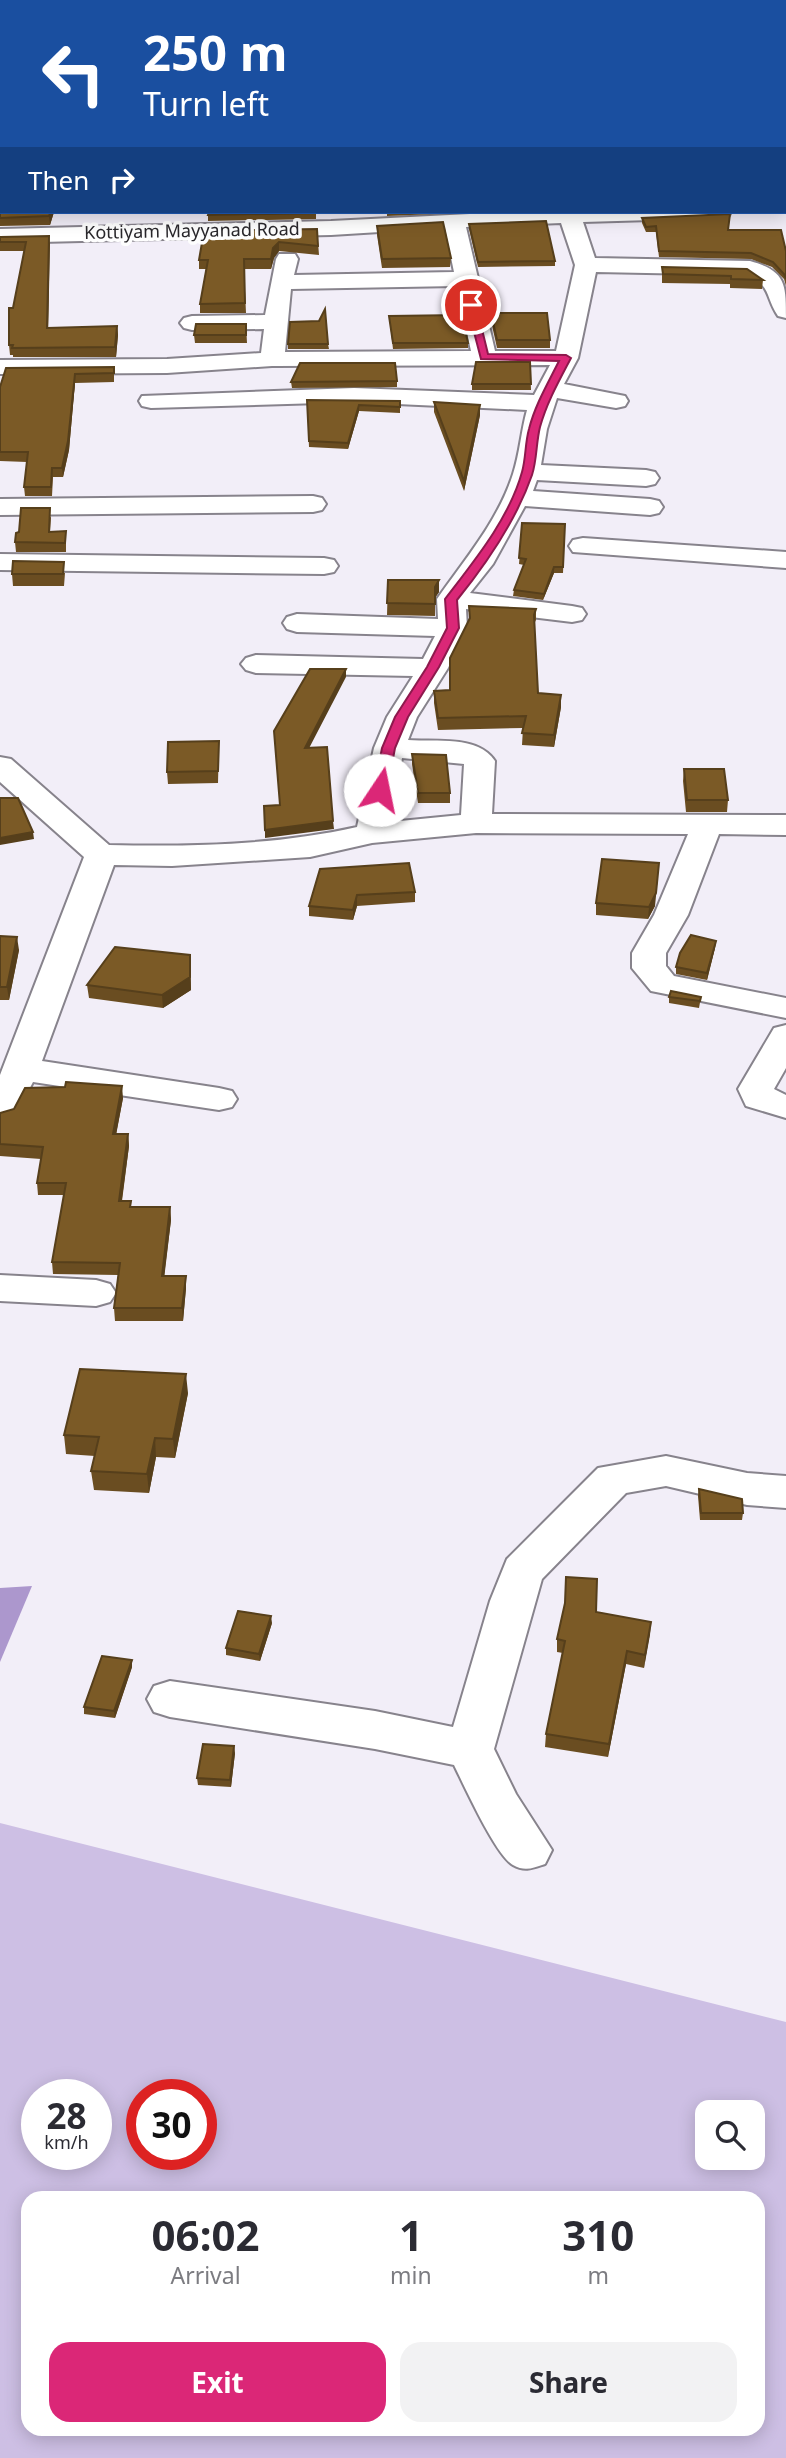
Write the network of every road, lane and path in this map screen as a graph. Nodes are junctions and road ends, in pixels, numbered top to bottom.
1 (609, 214) edge
2 (483, 216) edge
3 (570, 216) junction
4 (330, 220) edge
5 (454, 222) junction
6 (292, 229) junction
7 (0, 236) edge
8 (586, 265) junction
9 (465, 279) junction
10 (282, 282) junction
11 (786, 311) edge
12 (278, 321) junction
13 (192, 323) dead end
14 (484, 357) junction
15 (566, 358) junction
16 (272, 359) junction
17 (0, 367) edge
18 (547, 396) junction
19 (151, 401) dead end
20 (616, 401) dead end
21 (627, 453) dead end
22 (530, 461) junction
23 (646, 478) dead end
24 (517, 498) junction
25 (313, 504) dead end
26 (0, 507) edge
27 (650, 507) dead end
28 (583, 546) dead end
29 (786, 560) edge
30 (0, 562) edge
31 (324, 566) dead end
32 (451, 599) junction
33 (572, 614) dead end
34 (297, 622) dead end
35 (453, 628) junction
36 (256, 664) dead end
37 (433, 667) junction
38 (388, 748) junction
39 (7, 781) edge
40 (476, 823) junction
41 (708, 823) junction
42 (786, 825) edge
43 (372, 833) junction
44 (101, 855) junction
45 (786, 1008) edge
46 (786, 1036) edge
47 (17, 1053) edge
48 (219, 1099) dead end
49 (786, 1107) edge
50 (0, 1112) edge
51 (0, 1288) edge
52 (96, 1293) dead end
53 (786, 1492) edge
54 (170, 1699) dead end
55 (470, 1749) junction
56 (528, 1850) dead end

1 - 3 street, Kottiyam Mayyanad Road
2 - 3 street, Kottiyam Mayyanad Road
2 - 5 street, Kottiyam Mayyanad Road
3 - 8 street
4 - 5 street, Kottiyam Mayyanad Road
4 - 6 street, Kottiyam Mayyanad Road
5 - 9 street
6 - 7 street, Kottiyam Mayyanad Road
6 - 10 street
8 - 11 street
8 - 15 street
9 - 10 street
9 - 14 street
10 - 12 street
12 - 13 street
12 - 16 street
14 - 15 street
14 - 16 street
15 - 18 street
16 - 17 street
18 - 19 street
18 - 20 street
18 - 22 street
21 - 22 street
22 - 23 street
22 - 24 street
24 - 27 street
24 - 32 street
25 - 26 street
28 - 29 street
30 - 31 street
32 - 33 street
32 - 35 street
34 - 35 street
35 - 37 street
36 - 37 street
37 - 38 street
38 - 40 street
38 - 43 street
39 - 44 street
40 - 41 street
40 - 43 street
41 - 42 street
41 - 45 street
43 - 44 street
44 - 47 street
46 - 49 street
47 - 48 street
47 - 50 street
51 - 52 street
53 - 55 street
54 - 55 street
55 - 56 street

